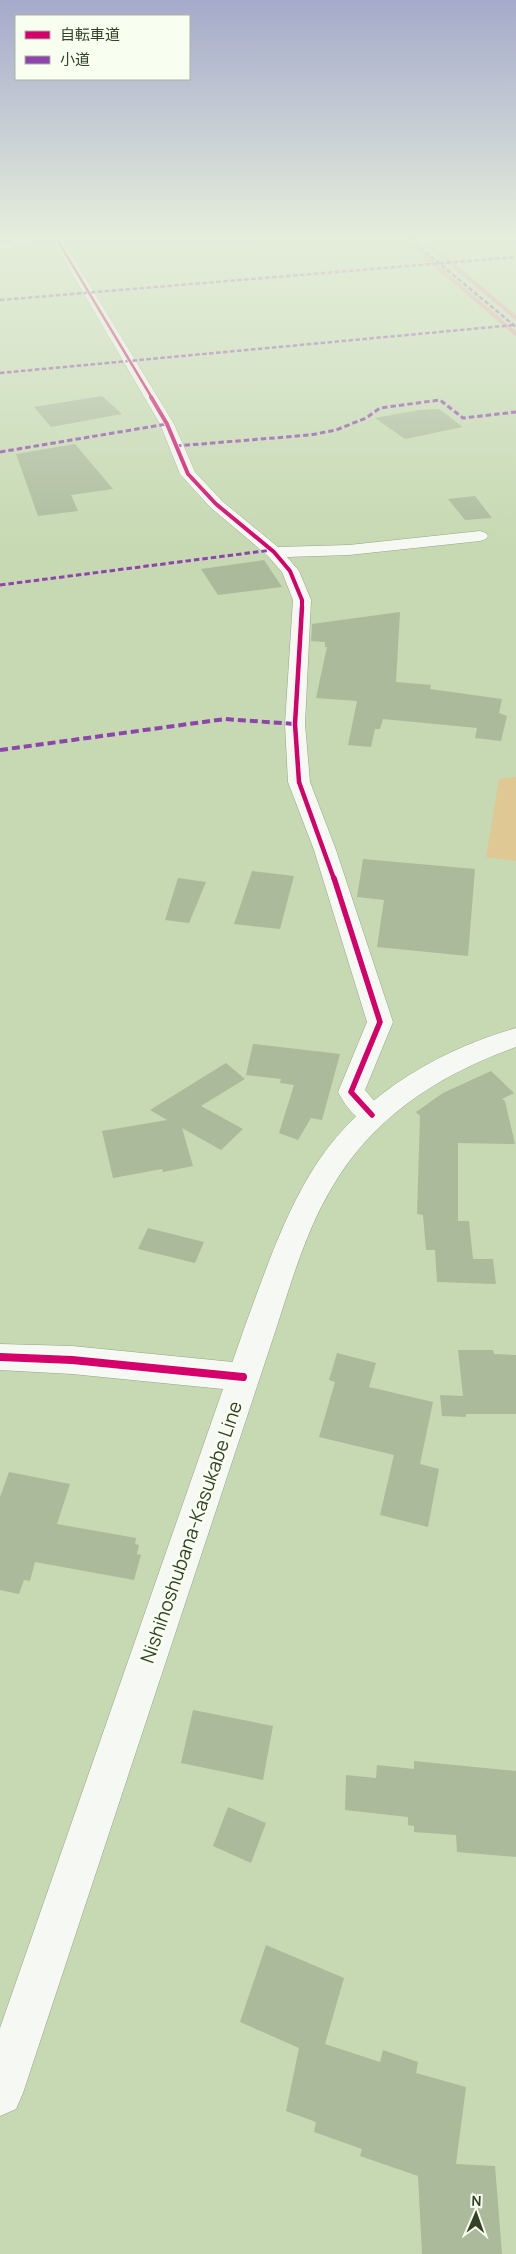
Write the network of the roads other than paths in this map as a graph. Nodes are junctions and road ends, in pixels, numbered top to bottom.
1 (119, 339) edge
2 (480, 536) dead end
3 (274, 552) junction
4 (516, 1037) edge
5 (372, 1115) junction
6 (0, 1357) edge
7 (244, 1377) junction
8 (0, 2093) edge

1 - 3 street
2 - 3 street
3 - 5 street
4 - 5 street, Nishihoshubana-Kasukabe Line
5 - 7 street, Nishihoshubana-Kasukabe Line
6 - 7 street
7 - 8 street, Nishihoshubana-Kasukabe Line

